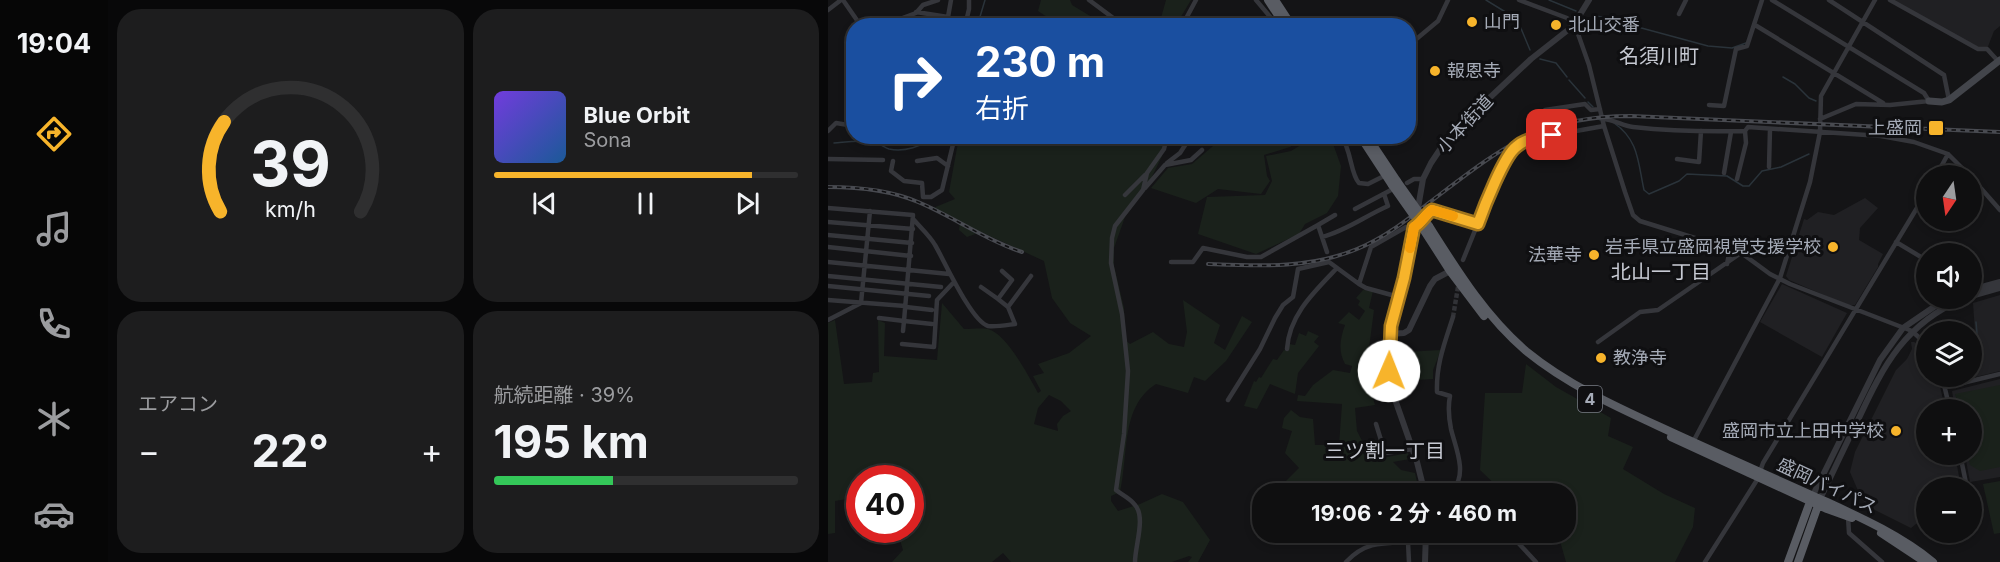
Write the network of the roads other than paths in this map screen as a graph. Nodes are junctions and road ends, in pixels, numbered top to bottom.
1 (842, 0) edge
2 (938, 0) edge
3 (951, 0) edge
4 (969, 0) edge
5 (1089, 0) edge
6 (1196, 0) edge
7 (1256, 0) edge
8 (1268, 0) edge
9 (1275, 0) edge
10 (1448, 0) edge
11 (1519, 0) edge
12 (1589, 0) edge
13 (1686, 0) edge
14 (1762, 0) edge
15 (1772, 0) edge
16 (1829, 0) edge
17 (1875, 0) edge
18 (1890, 0) edge
19 (828, 10) edge
20 (1270, 10) junction
21 (916, 12) junction
22 (1679, 14) dead end
23 (855, 18) edge
24 (905, 18) edge
25 (967, 18) edge
26 (1113, 18) edge
27 (1186, 18) edge
28 (1272, 18) edge
29 (1278, 18) edge
30 (1287, 18) edge
31 (1863, 21) junction
32 (1755, 25) junction
33 (1573, 26) junction
34 (1416, 39) edge
35 (1849, 47) junction
36 (1999, 60) edge
37 (1834, 73) junction
38 (1929, 100) junction
39 (1949, 100) junction
40 (1885, 104) junction
41 (1709, 105) dead end
42 (1600, 109) junction
43 (1545, 110) dead end
44 (1602, 119) junction
45 (1820, 119) junction
46 (846, 125) edge
47 (1604, 126) junction
48 (1770, 129) junction
49 (828, 130) edge
50 (1701, 131) junction
51 (1745, 131) junction
52 (1731, 132) junction
53 (1820, 132) junction
54 (953, 144) edge
55 (1165, 144) edge
56 (1186, 144) edge
57 (1345, 144) edge
58 (1365, 144) edge
59 (1371, 144) edge
60 (1202, 150) dead end
61 (1948, 154) junction
62 (828, 159) edge
63 (1677, 159) dead end
64 (883, 160) dead end
65 (893, 161) dead end
66 (916, 161) dead end
67 (1166, 164) junction
68 (1942, 165) edge
69 (1959, 165) edge
70 (948, 166) junction
71 (1769, 167) dead end
72 (1147, 172) junction
73 (1724, 173) dead end
74 (1386, 175) junction
75 (1737, 178) dead end
76 (1423, 179) junction
77 (1407, 183) dead end
78 (1394, 185) junction
79 (1143, 190) junction
80 (1982, 190) edge
81 (1384, 194) junction
82 (1125, 195) dead end
83 (828, 208) edge
84 (1355, 209) dead end
85 (1916, 209) edge
86 (2000, 210) edge
87 (870, 211) junction
88 (1335, 215) dead end
89 (914, 220) junction
90 (828, 222) edge
91 (1478, 224) junction
92 (869, 225) junction
93 (1318, 225) junction
94 (1414, 227) junction
95 (913, 229) junction
96 (828, 235) edge
97 (1322, 237) junction
98 (867, 238) junction
99 (1896, 242) junction
100 (912, 243) junction
101 (828, 247) edge
102 (1730, 249) junction
103 (866, 251) junction
104 (1327, 252) dead end
105 (1742, 253) junction
106 (1916, 254) edge
107 (910, 256) junction
108 (1463, 260) dead end
109 (828, 262) edge
110 (1171, 262) dead end
111 (1726, 264) junction
112 (865, 265) junction
113 (1337, 268) junction
114 (909, 269) junction
115 (1453, 269) junction
116 (1002, 271) dead end
117 (949, 274) junction
118 (828, 276) edge
119 (1031, 276) dead end
120 (1780, 278) junction
121 (864, 279) junction
122 (954, 282) junction
123 (2000, 282) edge
124 (908, 283) junction
125 (1359, 284) junction
126 (828, 286) edge
127 (941, 287) dead end
128 (1982, 287) edge
129 (981, 288) dead end
130 (2000, 288) edge
131 (862, 289) junction
132 (907, 293) junction
133 (1982, 293) edge
134 (929, 296) dead end
135 (1399, 297) junction
136 (998, 299) junction
137 (828, 300) edge
138 (861, 303) junction
139 (906, 307) junction
140 (1008, 307) junction
141 (1935, 309) edge
142 (1939, 309) edge
143 (932, 310) dead end
144 (1855, 310) junction
145 (1454, 317) tunnel mouth
146 (879, 318) dead end
147 (828, 320) edge
148 (904, 321) junction
149 (932, 324) dead end
150 (1903, 328) junction
151 (903, 330) dead end
152 (1912, 331) junction
153 (1390, 334) junction
154 (1916, 335) edge
155 (1598, 342) dead end
156 (902, 343) dead end
157 (1287, 350) dead end
158 (2000, 374) edge
159 (1982, 378) edge
160 (1946, 387) edge
161 (1948, 399) edge
162 (1228, 400) dead end
163 (1376, 424) dead end
164 (1693, 442) junction
165 (1413, 449) junction
166 (1759, 474) junction
167 (1422, 483) edge
168 (1458, 483) edge
169 (1815, 500) junction
170 (1848, 517) junction
171 (1396, 543) edge
172 (1408, 543) edge
173 (1426, 543) edge
174 (1518, 543) edge
175 (1135, 562) edge
176 (1346, 562) edge
177 (1409, 562) edge
178 (1425, 562) edge
179 (1536, 562) edge
180 (1705, 562) edge
181 (1788, 562) edge
182 (1798, 562) edge
183 (1882, 562) edge
184 (1925, 562) edge
185 (1934, 562) edge

1 - 19 street
1 - 23 street
2 - 21 street
3 - 21 street
4 - 25 street
5 - 26 street
6 - 27 street
7 - 20 street
8 - 20 highway
9 - 30 highway
10 - 34 street
11 - 33 street
12 - 33 street, 小本街道
13 - 22 street
14 - 32 street
15 - 35 street
16 - 31 street
17 - 31 street
18 - 36 street
20 - 28 street
20 - 29 highway
21 - 24 street
31 - 35 street
31 - 39 street
32 - 37 street
32 - 41 street
33 - 42 street
33 - 76 street, 小本街道
35 - 37 street
35 - 38 street
36 - 39 main road
37 - 40 street
37 - 45 street
38 - 39 main road
38 - 40 street
40 - 45 street
42 - 43 street
42 - 44 street
44 - 47 street
44 - 50 street
45 - 53 street
46 - 49 street
47 - 91 street
47 - 102 street
48 - 51 street
48 - 53 street
48 - 71 street
50 - 52 street
50 - 63 street
51 - 52 street
51 - 75 street
52 - 73 street
53 - 61 street
53 - 120 street
54 - 70 street
55 - 72 street
56 - 67 street
57 - 74 street
58 - 74 highway, 盛岡バイパス / 4
59 - 78 highway, 盛岡バイパス / 4
60 - 67 street
61 - 68 street
61 - 69 street
62 - 64 street
65 - 70 street
66 - 70 street
67 - 79 street
72 - 79 street
72 - 82 street
74 - 78 highway, 盛岡バイパス / 4
76 - 77 street
76 - 94 street, 小本街道
78 - 81 street
78 - 115 highway, 盛岡バイパス / 4, bridge
79 - 175 street
80 - 86 street
81 - 84 street
81 - 97 street
83 - 87 street
85 - 99 street
87 - 89 street
87 - 92 street
88 - 93 street
89 - 95 street
89 - 117 street
90 - 92 street
91 - 94 street
91 - 108 street
92 - 95 street
92 - 98 street
93 - 97 street
93 - 110 street
94 - 125 street
94 - 135 street, 小本街道
95 - 100 street
96 - 98 street
97 - 104 street
98 - 100 street
98 - 103 street
99 - 106 street
99 - 144 street
100 - 107 street
101 - 103 street
102 - 105 street
102 - 111 street
103 - 107 street
103 - 112 street
105 - 111 street
105 - 120 street
107 - 114 street
109 - 112 street
111 - 155 street
112 - 114 street
112 - 121 street
113 - 125 street
113 - 157 street
113 - 162 street
114 - 117 street
114 - 124 street
115 - 153 street
115 - 164 highway, 盛岡バイパス / 4
115 - 166 highway, 盛岡バイパス / 4
116 - 136 street
117 - 122 street
118 - 121 street
119 - 140 street
120 - 144 street
120 - 164 street
121 - 124 street
121 - 131 street
122 - 140 street
122 - 156 street
123 - 128 street
124 - 127 street
124 - 132 street
125 - 135 street
126 - 131 street
129 - 136 street
130 - 133 street
131 - 132 street
131 - 138 street
132 - 134 street
132 - 139 street
135 - 153 street, 小本街道
136 - 140 street
137 - 138 street
138 - 139 street
138 - 147 street
139 - 143 street
139 - 148 street
141 - 150 street
142 - 152 street
144 - 150 street
144 - 166 street
145 - 168 street
146 - 148 street
148 - 149 street
148 - 151 street
150 - 152 street
150 - 169 street
152 - 154 street
152 - 169 street
153 - 165 street, 小本街道
158 - 159 street
160 - 161 street
163 - 165 street
164 - 166 highway, 盛岡バイパス / 4
165 - 167 street, 小本街道
166 - 169 highway, 盛岡バイパス / 4
166 - 180 street
169 - 170 highway, 盛岡バイパス / 4
169 - 181 highway
169 - 182 highway
169 - 185 highway, 盛岡バイパス / 4
170 - 183 street
170 - 184 highway, 盛岡バイパス / 4
171 - 176 street
172 - 177 street
173 - 178 street
174 - 179 street

